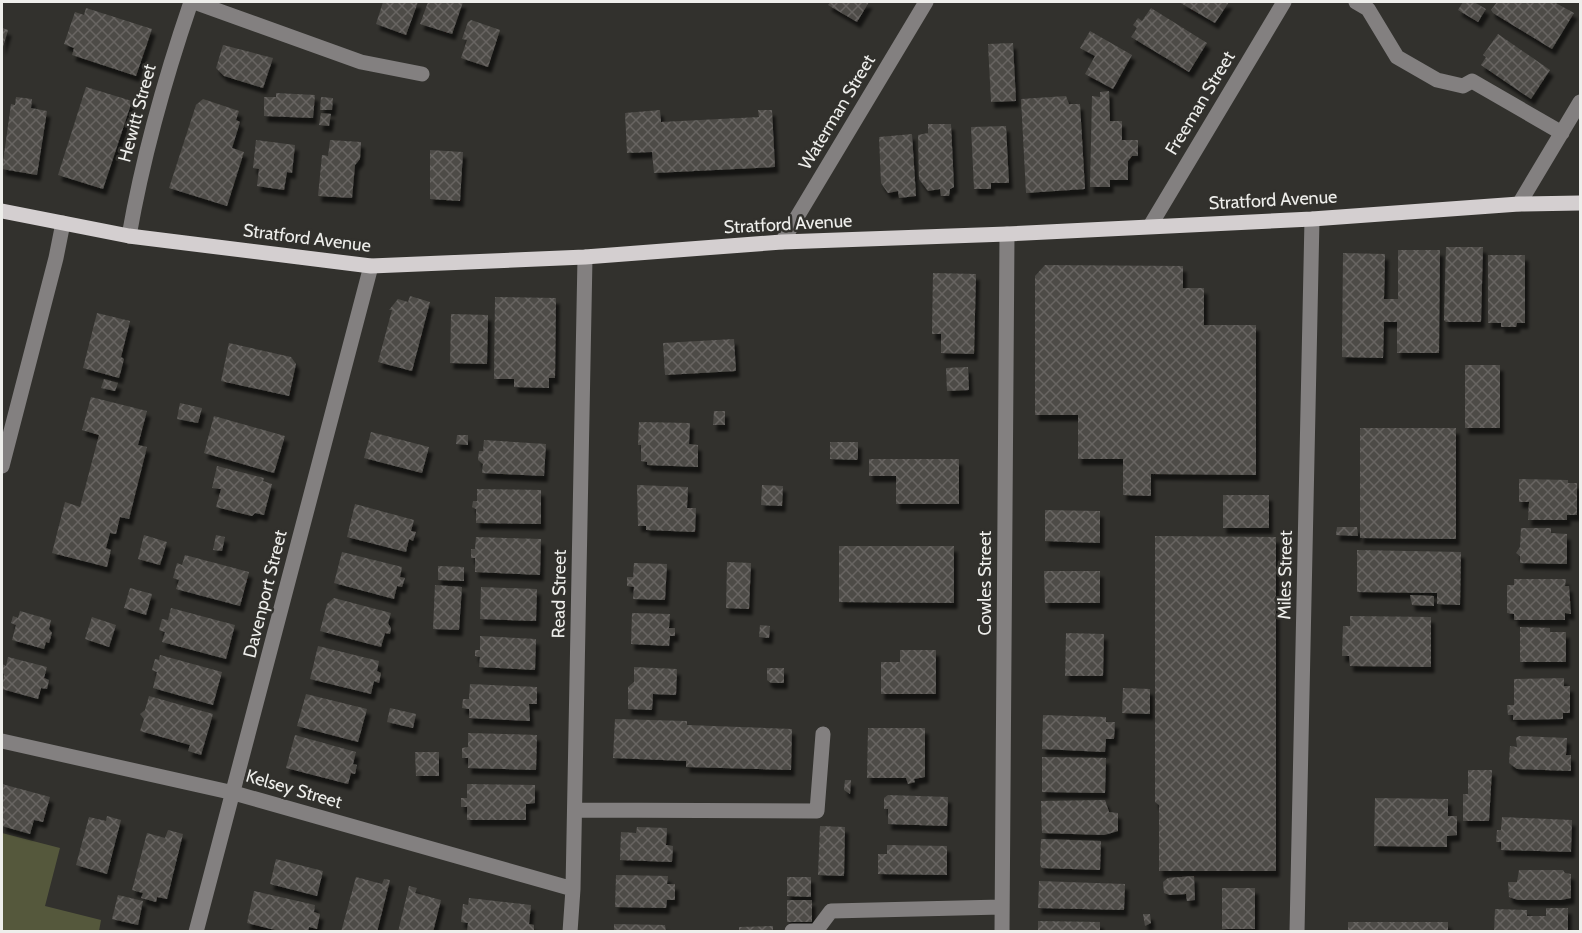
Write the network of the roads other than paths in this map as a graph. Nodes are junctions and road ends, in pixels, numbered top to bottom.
1 (193, 2) edge
2 (926, 2) edge
3 (1284, 2) edge
4 (1356, 2) edge
5 (422, 74) dead end
6 (1581, 102) edge
7 (1562, 133) junction
8 (1581, 203) edge
9 (1519, 204) junction
10 (2, 211) edge
11 (1312, 219) junction
12 (63, 223) junction
13 (1150, 226) junction
14 (1007, 234) junction
15 (129, 236) junction
16 (782, 242) junction
17 (585, 257) junction
18 (371, 267) junction
19 (2, 466) edge
20 (823, 734) dead end
21 (2, 741) edge
22 (234, 793) junction
23 (574, 810) junction
24 (573, 889) junction
25 (1002, 907) junction
26 (792, 931) edge
27 (196, 932) edge
28 (570, 932) edge
29 (1002, 932) edge
30 (1297, 932) edge

1 - 5 street
1 - 15 street, Hewitt Street
2 - 16 street, Waterman Street
3 - 13 street, Freeman Street
4 - 7 street
6 - 7 street
7 - 9 street
8 - 9 main road, Stratford Avenue
9 - 11 main road, Stratford Avenue
10 - 12 main road, Stratford Avenue
11 - 13 main road, Stratford Avenue
11 - 30 street, Miles Street
12 - 15 main road, Stratford Avenue
12 - 19 street
13 - 14 main road, Stratford Avenue
14 - 16 main road, Stratford Avenue
14 - 25 street, Cowles Street
15 - 18 main road, Stratford Avenue
16 - 17 main road, Stratford Avenue
17 - 18 main road, Stratford Avenue
17 - 23 street, Read Street
18 - 22 street, Davenport Street
20 - 23 street
21 - 22 street, Kelsey Street
22 - 24 street, Kelsey Street
22 - 27 street, Davenport Street
23 - 24 street, Read Street
24 - 28 street, Read Street
25 - 26 street
25 - 29 street, Cowles Street

